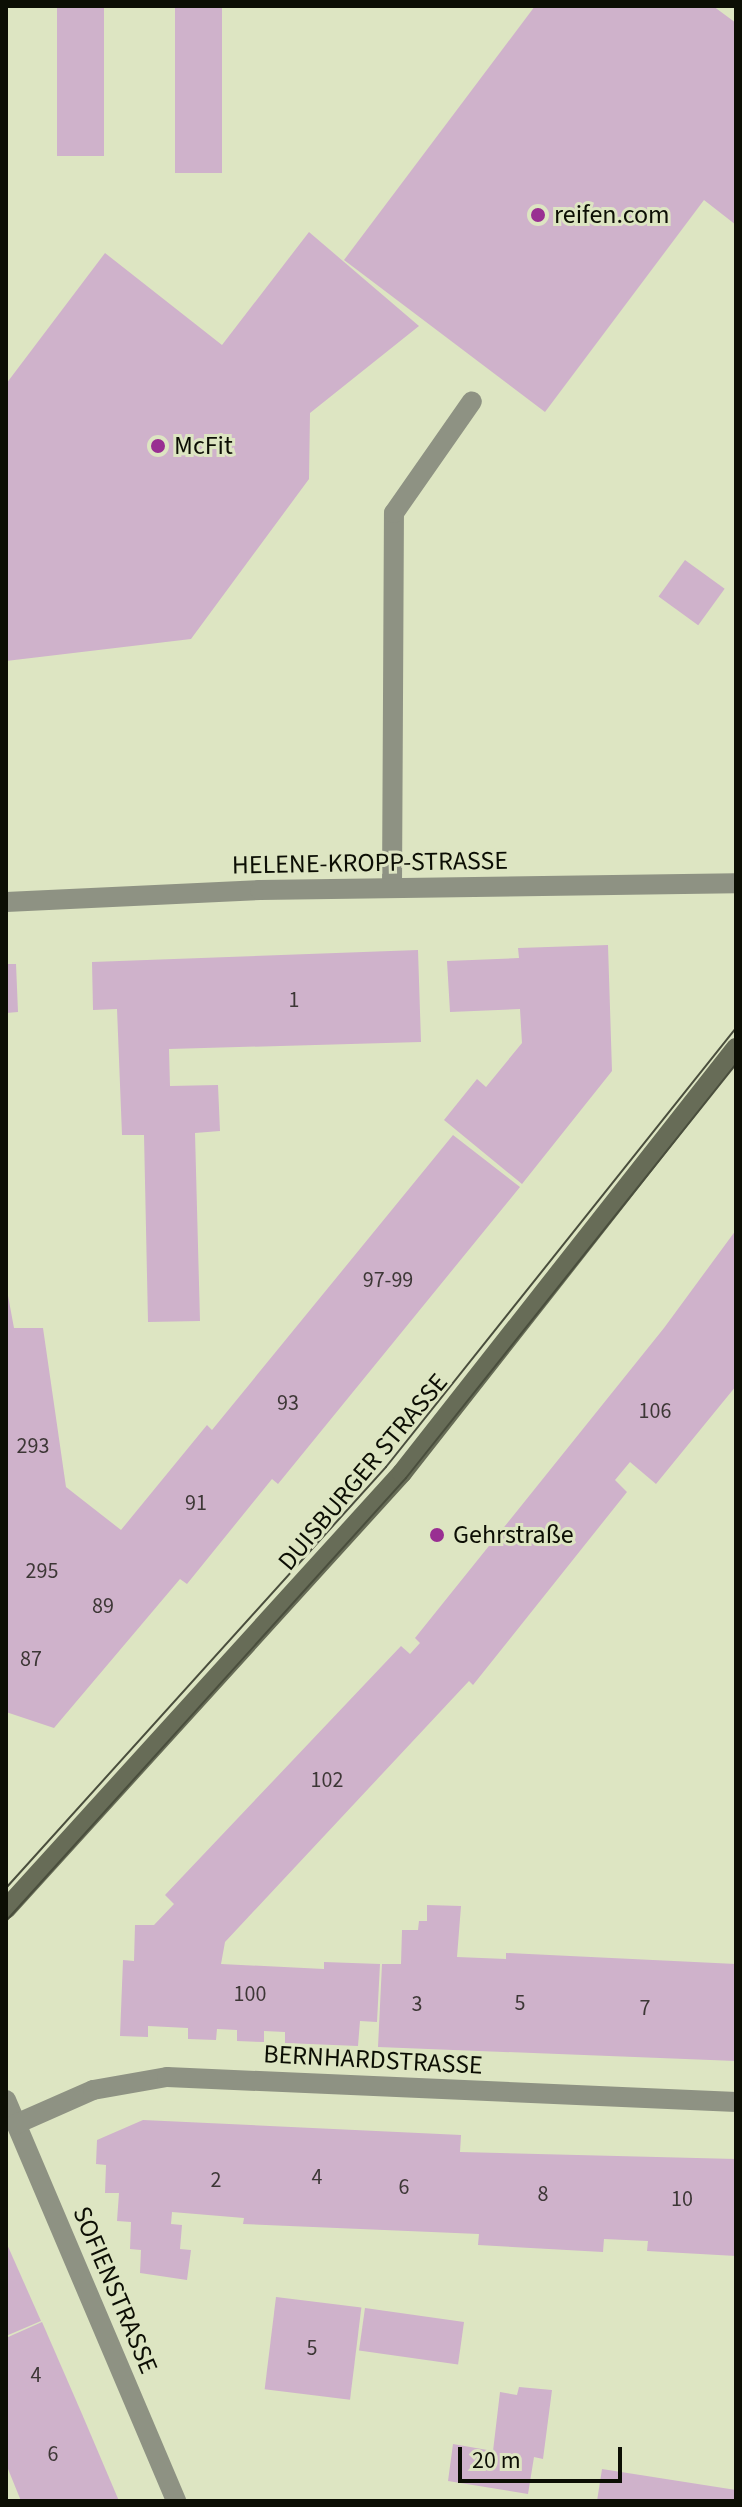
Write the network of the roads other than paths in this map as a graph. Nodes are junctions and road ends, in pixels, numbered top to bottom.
1 (472, 401) dead end
2 (736, 883) edge
3 (392, 888) junction
4 (6, 902) edge
5 (736, 1048) edge
6 (6, 1909) edge
7 (6, 2100) edge
8 (736, 2102) edge
9 (16, 2124) junction
10 (176, 2501) edge

1 - 3 street
2 - 3 street, HELENE-KROPP-STRASSE
3 - 4 street, HELENE-KROPP-STRASSE
5 - 6 main road, DUISBURGER STRASSE
7 - 9 street, SOFIENSTRASSE
8 - 9 street, BERNHARDSTRASSE
9 - 10 street, SOFIENSTRASSE

